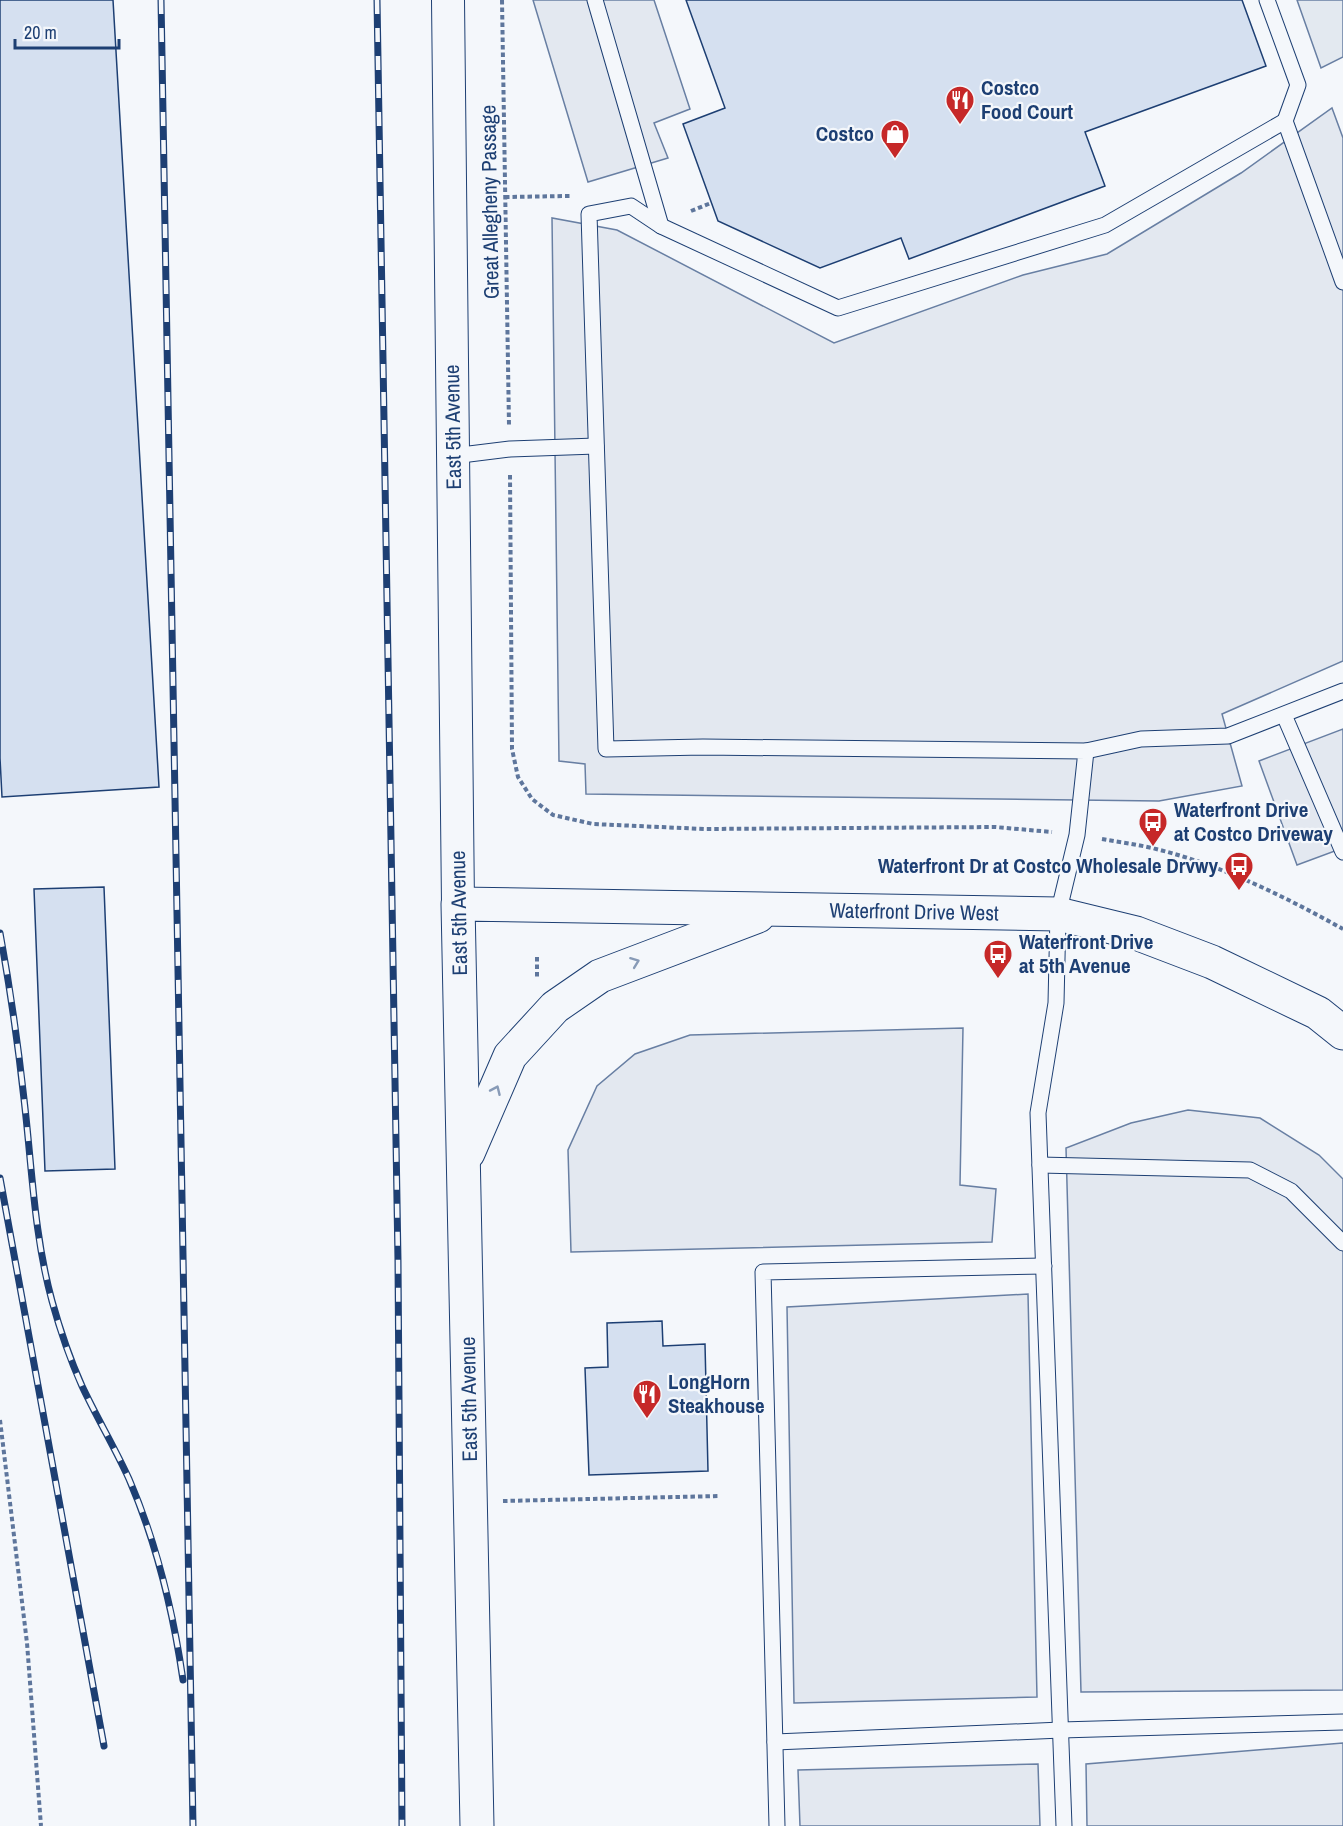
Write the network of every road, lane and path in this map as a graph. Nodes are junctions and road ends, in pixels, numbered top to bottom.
1 (448, 0) edge
2 (502, 0) edge
3 (595, 0) edge
4 (1267, 0) edge
5 (1285, 121) junction
6 (661, 226) junction
7 (1343, 282) edge
8 (509, 404) dead end
9 (596, 446) junction
10 (453, 456) junction
11 (1343, 691) edge
12 (1284, 715) junction
13 (1086, 751) junction
14 (1119, 842) dead end
15 (1343, 852) edge
16 (458, 904) junction
17 (778, 909) junction
18 (1058, 914) junction
19 (1343, 929) edge
20 (1343, 1033) edge
21 (464, 1162) junction
22 (1040, 1165) junction
23 (1343, 1243) edge
24 (1044, 1266) junction
25 (0, 1420) edge
26 (718, 1496) dead end
27 (502, 1501) dead end
28 (1343, 1722) edge
29 (1061, 1730) junction
30 (775, 1742) junction
31 (41, 1826) edge
32 (477, 1826) edge
33 (777, 1826) edge
34 (1064, 1826) edge

1 - 10 street, East 5th Avenue
2 - 8 path, Great Allegheny Passage
3 - 6 lane
4 - 5 lane
5 - 6 lane
5 - 7 lane
6 - 9 lane
9 - 10 lane
9 - 13 lane
10 - 16 street, East 5th Avenue
11 - 12 lane
12 - 13 lane
12 - 15 lane
13 - 18 lane
14 - 19 path
16 - 17 street, Waterfront Drive West
16 - 21 street, East 5th Avenue
17 - 18 street, Waterfront Drive West
21 -> 17 street
18 - 20 street, Waterfront Drive West
18 - 22 lane
21 - 32 street, East 5th Avenue
22 - 23 lane
22 - 24 lane
24 - 29 lane
24 - 30 lane
25 - 31 path
26 - 27 path
28 - 29 lane
29 - 30 lane
29 - 34 lane
30 - 33 lane

